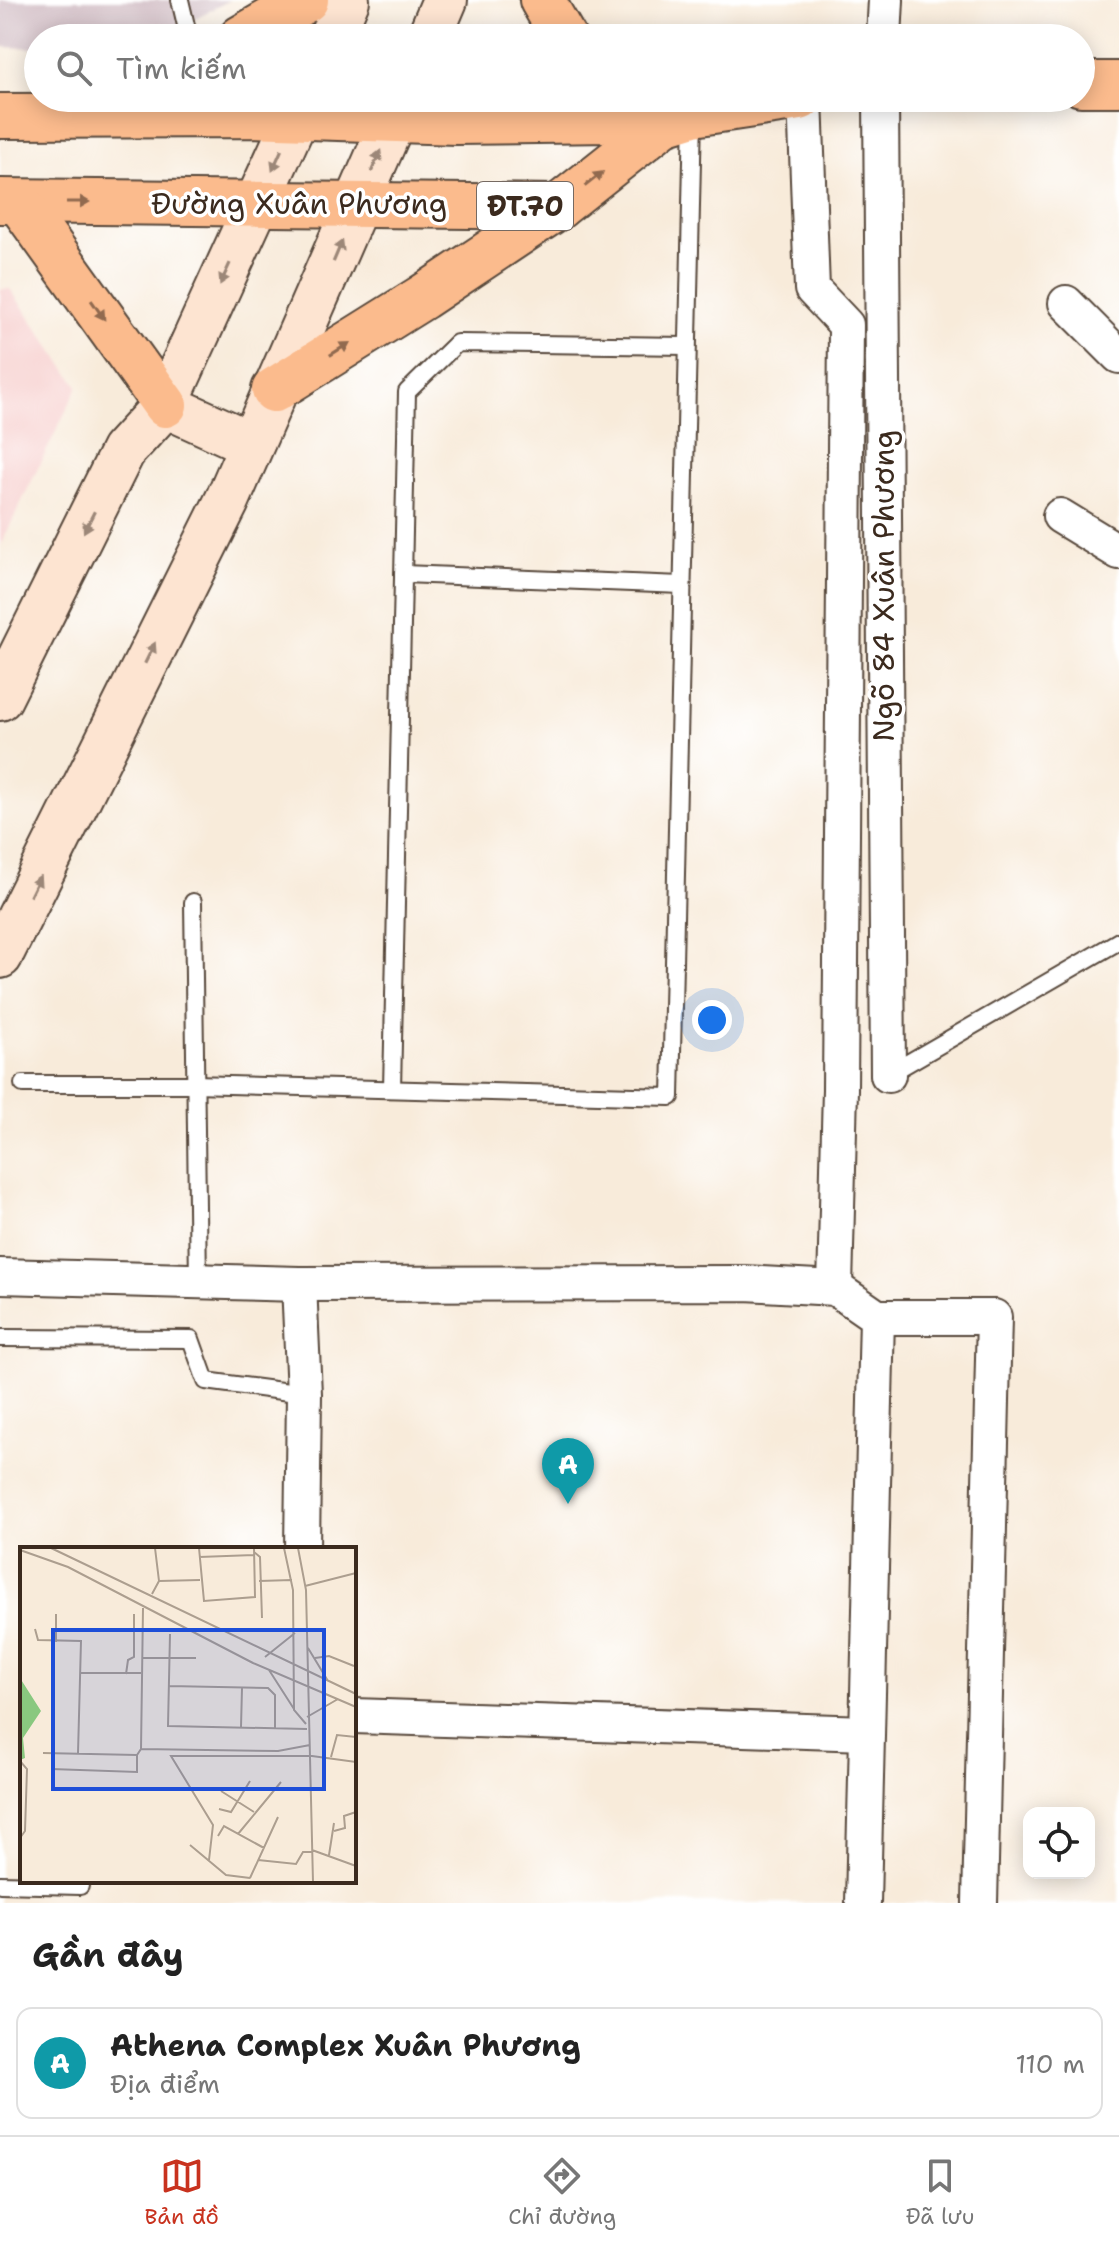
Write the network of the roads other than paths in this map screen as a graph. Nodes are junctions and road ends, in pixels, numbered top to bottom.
1 (180, 0) edge
2 (306, 0) edge
3 (347, 0) edge
4 (445, 0) edge
5 (542, 0) edge
6 (886, 0) edge
7 (186, 24) edge
8 (265, 24) edge
9 (337, 24) edge
10 (435, 24) edge
11 (556, 24) edge
12 (885, 24) edge
13 (1095, 84) edge
14 (1119, 84) edge
15 (51, 112) edge
16 (298, 112) edge
17 (397, 112) edge
18 (415, 112) edge
19 (571, 112) edge
20 (628, 112) edge
21 (719, 112) edge
22 (803, 112) edge
23 (881, 112) edge
24 (0, 116) edge
25 (678, 119) junction
26 (9, 202) edge
27 (257, 203) junction
28 (357, 204) junction
29 (558, 207) junction
30 (1066, 303) dead end
31 (687, 346) junction
32 (1119, 356) edge
33 (274, 390) junction
34 (165, 405) junction
35 (251, 444) junction
36 (1060, 516) dead end
37 (1119, 552) edge
38 (403, 574) junction
39 (682, 585) junction
40 (0, 698) edge
41 (885, 772) junction
42 (841, 773) junction
43 (193, 902) dead end
44 (1119, 941) edge
45 (0, 956) edge
46 (888, 1075) joint
47 (23, 1084) dead end
48 (194, 1084) junction
49 (392, 1089) junction
50 (0, 1276) edge
51 (198, 1282) junction
52 (299, 1284) junction
53 (835, 1288) junction
54 (877, 1317) junction
55 (0, 1338) edge
56 (304, 1394) junction
57 (302, 1547) edge
58 (356, 1716) edge
59 (867, 1733) junction
60 (0, 1884) edge
61 (80, 1890) edge
62 (863, 1903) edge
63 (980, 1903) edge

1 - 7 lane
2 - 8 main road
3 - 9 main road
4 - 10 main road
5 - 11 main road
6 - 12 street
13 - 14 main road
15 - 24 main road, ĐT.70
16 -> 27 main road
28 -> 17 main road
18 - 19 main road, ĐT.70
20 - 25 main road, ĐT.70
21 - 25 main road, ĐT.70
22 - 42 street
23 - 41 street, Ngõ 84 Xuân Phương
29 -> 25 main road, ĐT.70
25 - 31 lane
26 -> 27 main road, Đường Xuân Phương / ĐT.70
26 -> 34 main road
27 - 28 main road, Đường Xuân Phương / ĐT.70
27 -> 34 main road
28 - 29 main road, Đường Xuân Phương / ĐT.70
33 -> 28 main road
33 -> 29 main road
30 - 32 street
31 - 38 lane
31 - 39 lane
33 - 35 main road
34 - 35 main road
34 -> 40 main road
45 -> 35 main road
36 - 37 street
38 - 39 lane
38 - 49 lane
39 - 49 lane
41 - 42 street
41 - 46 street, Ngõ 84 Xuân Phương
42 - 53 street
43 - 48 lane
44 - 46 lane
47 - 48 lane
48 - 49 lane
48 - 51 lane
50 - 51 street
51 - 52 street
52 - 53 street
52 - 56 street
53 - 54 street
54 - 59 street
54 - 63 street
55 - 56 lane
56 - 57 street
58 - 59 street
59 - 62 street
60 - 61 lane

